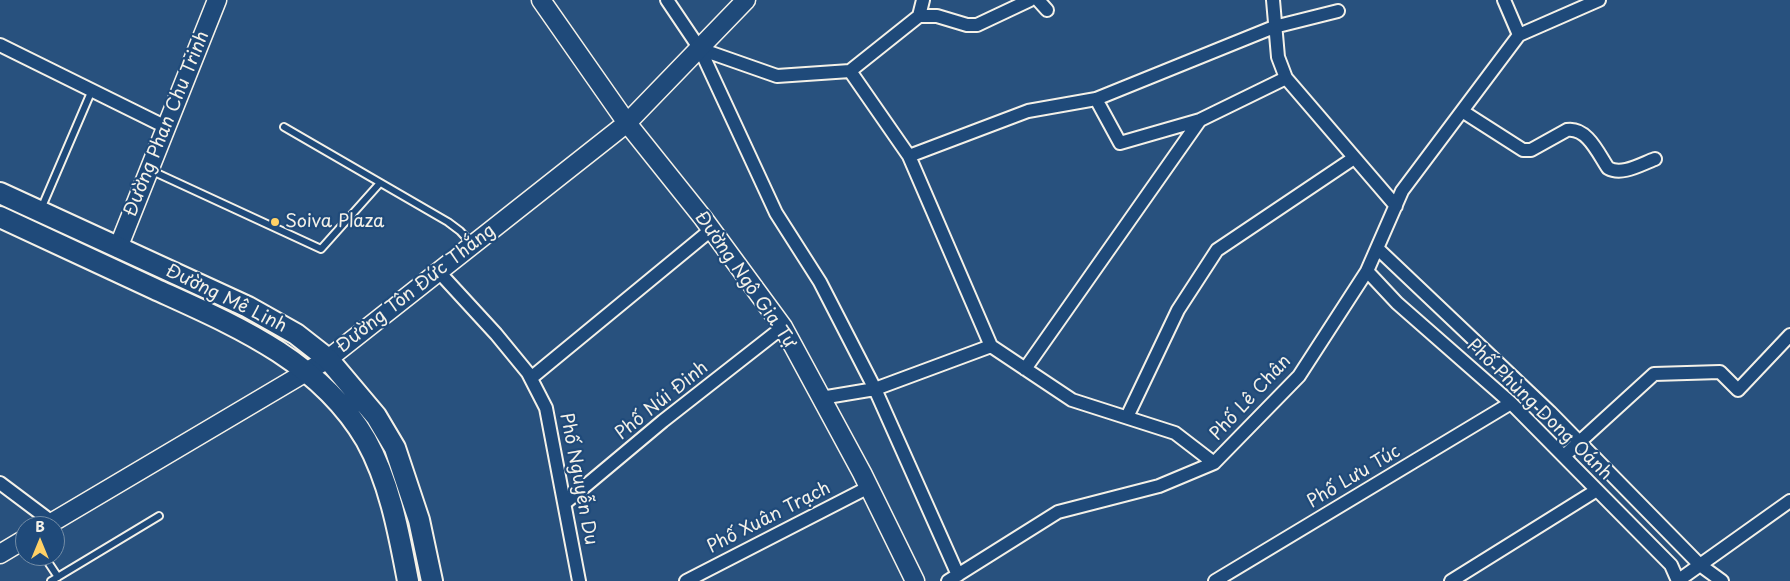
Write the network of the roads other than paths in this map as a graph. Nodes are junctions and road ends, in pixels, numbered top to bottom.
1 (217, 0) edge
2 (541, 0) edge
3 (667, 0) edge
4 (746, 0) edge
5 (923, 0) edge
6 (1030, 0) edge
7 (1272, 0) edge
8 (1504, 0) edge
9 (1599, 0) edge
10 (1338, 11) dead end
11 (918, 16) junction
12 (1274, 27) junction
13 (1519, 35) junction
14 (0, 45) edge
15 (700, 49) junction
16 (850, 71) junction
17 (1286, 78) junction
18 (92, 90) junction
19 (1096, 100) junction
20 (1462, 112) junction
21 (1200, 120) junction
22 (626, 123) junction
23 (166, 127) junction
24 (284, 127) dead end
25 (908, 156) junction
26 (1354, 158) junction
27 (1655, 159) dead end
28 (149, 170) junction
29 (380, 184) junction
30 (0, 193) edge
31 (1396, 206) junction
32 (40, 212) junction
33 (0, 217) edge
34 (712, 229) junction
35 (473, 245) junction
36 (118, 248) junction
37 (1377, 248) junction
38 (1367, 271) junction
39 (439, 272) junction
40 (783, 327) junction
41 (1790, 335) edge
42 (991, 346) junction
43 (328, 358) junction
44 (1026, 368) junction
45 (307, 372) junction
46 (531, 378) junction
47 (875, 389) junction
48 (821, 398) junction
49 (1511, 403) junction
50 (1126, 417) junction
51 (1580, 442) junction
52 (1564, 456) junction
53 (1214, 463) junction
54 (0, 484) edge
55 (869, 487) junction
56 (1597, 490) junction
57 (1790, 501) edge
58 (565, 503) junction
59 (39, 516) edge
60 (63, 516) edge
61 (158, 516) dead end
62 (15, 544) edge
63 (0, 554) edge
64 (1700, 565) junction
65 (51, 566) edge
66 (58, 576) junction
67 (953, 578) edge
68 (1678, 580) edge
69 (51, 581) edge
70 (408, 581) edge
71 (432, 581) edge
72 (579, 581) edge
73 (686, 581) edge
74 (916, 581) edge
75 (1215, 581) edge
76 (1451, 581) edge
77 (1722, 581) edge

1 - 23 street, Đường Phan Chu Trinh
2 - 22 street, Đường Ngô Gia Tự
3 - 15 street
4 - 15 street, Đường Tôn Đức Thắng
5 - 11 street
6 - 11 street
7 - 12 street
8 - 13 street
9 - 13 street
10 - 12 street
11 - 16 street
12 - 17 street
12 - 19 street
13 - 20 street, Phố Lê Chân
14 - 18 street
15 - 16 street
15 - 22 street, Đường Tôn Đức Thắng
15 - 47 street
16 - 25 street
17 - 21 street
17 - 26 street
18 - 23 street
18 - 32 lane
19 - 21 street
19 - 25 street
20 - 27 street
20 - 31 street, Phố Lê Chân
21 - 44 street
22 - 34 street, Đường Ngô Gia Tự
22 - 35 street, Đường Tôn Đức Thắng
23 - 28 street, Đường Phan Chu Trinh
24 - 29 lane
25 - 42 street
26 - 31 street
26 - 50 street
28 - 29 lane
28 - 36 street, Đường Phan Chu Trinh
29 - 35 lane
30 - 32 main road, Đường Mê Linh
31 - 37 street, Phố Lê Chân
32 - 36 main road, Đường Mê Linh
33 - 45 main road, Đường Mê Linh
34 - 40 street, Đường Ngô Gia Tự
34 - 46 street
35 - 39 street, Đường Tôn Đức Thắng
36 - 43 main road, Đường Mê Linh
37 - 38 street, Phố Lê Chân
37 - 51 street
38 - 49 street, Phố Phùng Dong Oánh
38 - 53 street, Phố Lê Chân
39 - 43 street, Đường Tôn Đức Thắng
39 - 46 street, Phố Nguyễn Du
40 - 48 street, Đường Ngô Gia Tự
40 - 58 street, Phố Núi Đinh
41 - 51 street
42 - 44 street
42 - 47 street
43 - 45 street, Đường Tôn Đức Thắng
43 - 71 main road, Đường Mê Linh
44 - 50 street
45 - 60 street, Đường Tôn Đức Thắng
45 - 70 main road, Đường Mê Linh
46 - 58 street, Phố Nguyễn Du
47 - 48 street
47 - 67 street
48 - 55 street, Đường Ngô Gia Tự
49 - 52 street, Phố Phùng Dong Oánh
49 - 75 street, Phố Lưu Túc
50 - 53 street
51 - 52 street
51 - 64 street
52 - 56 street, Phố Phùng Dong Oánh
53 - 67 street, Phố Lê Chân
54 - 59 street
55 - 73 street, Phố Xuân Trạch
55 - 74 street, Đường Ngô Gia Tự
56 - 68 street, Phố Phùng Dong Oánh
56 - 76 street
57 - 64 street
58 - 72 street, Phố Nguyễn Du
61 - 66 lane
62 - 63 street
64 - 68 street
64 - 77 street
65 - 66 lane
66 - 69 lane

